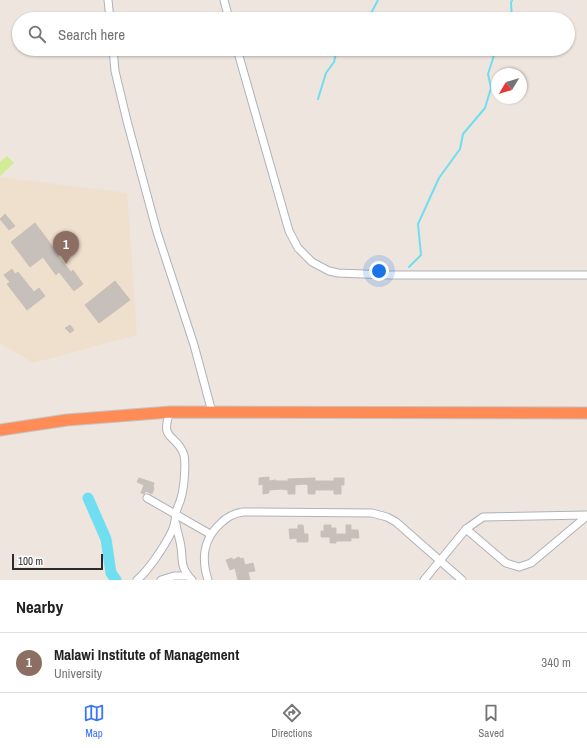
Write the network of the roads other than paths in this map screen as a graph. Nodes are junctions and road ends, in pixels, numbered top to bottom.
1 (108, 0) edge
2 (224, 0) edge
3 (109, 12) edge
4 (227, 12) edge
5 (114, 56) edge
6 (239, 56) edge
7 (587, 275) edge
8 (170, 412) junction
9 (212, 412) junction
10 (587, 414) edge
11 (0, 430) edge
12 (147, 498) dead end
13 (176, 514) junction
14 (587, 515) edge
15 (176, 524) junction
16 (466, 529) junction
17 (210, 534) junction
18 (439, 561) junction
19 (190, 578) edge
20 (137, 580) edge
21 (161, 580) edge
22 (208, 580) edge
23 (424, 580) edge
24 (462, 580) edge

1 - 3 street
2 - 4 street
5 - 9 street
6 - 7 street
8 - 9 highway
8 - 11 highway
8 - 13 street
9 - 10 highway
12 - 13 street
13 - 15 street
13 - 17 street
14 - 16 street
14 - 16 street
15 - 19 street
15 - 20 street
16 - 18 street
17 - 18 street
17 - 22 street
18 - 23 street
18 - 24 street
19 - 21 street

